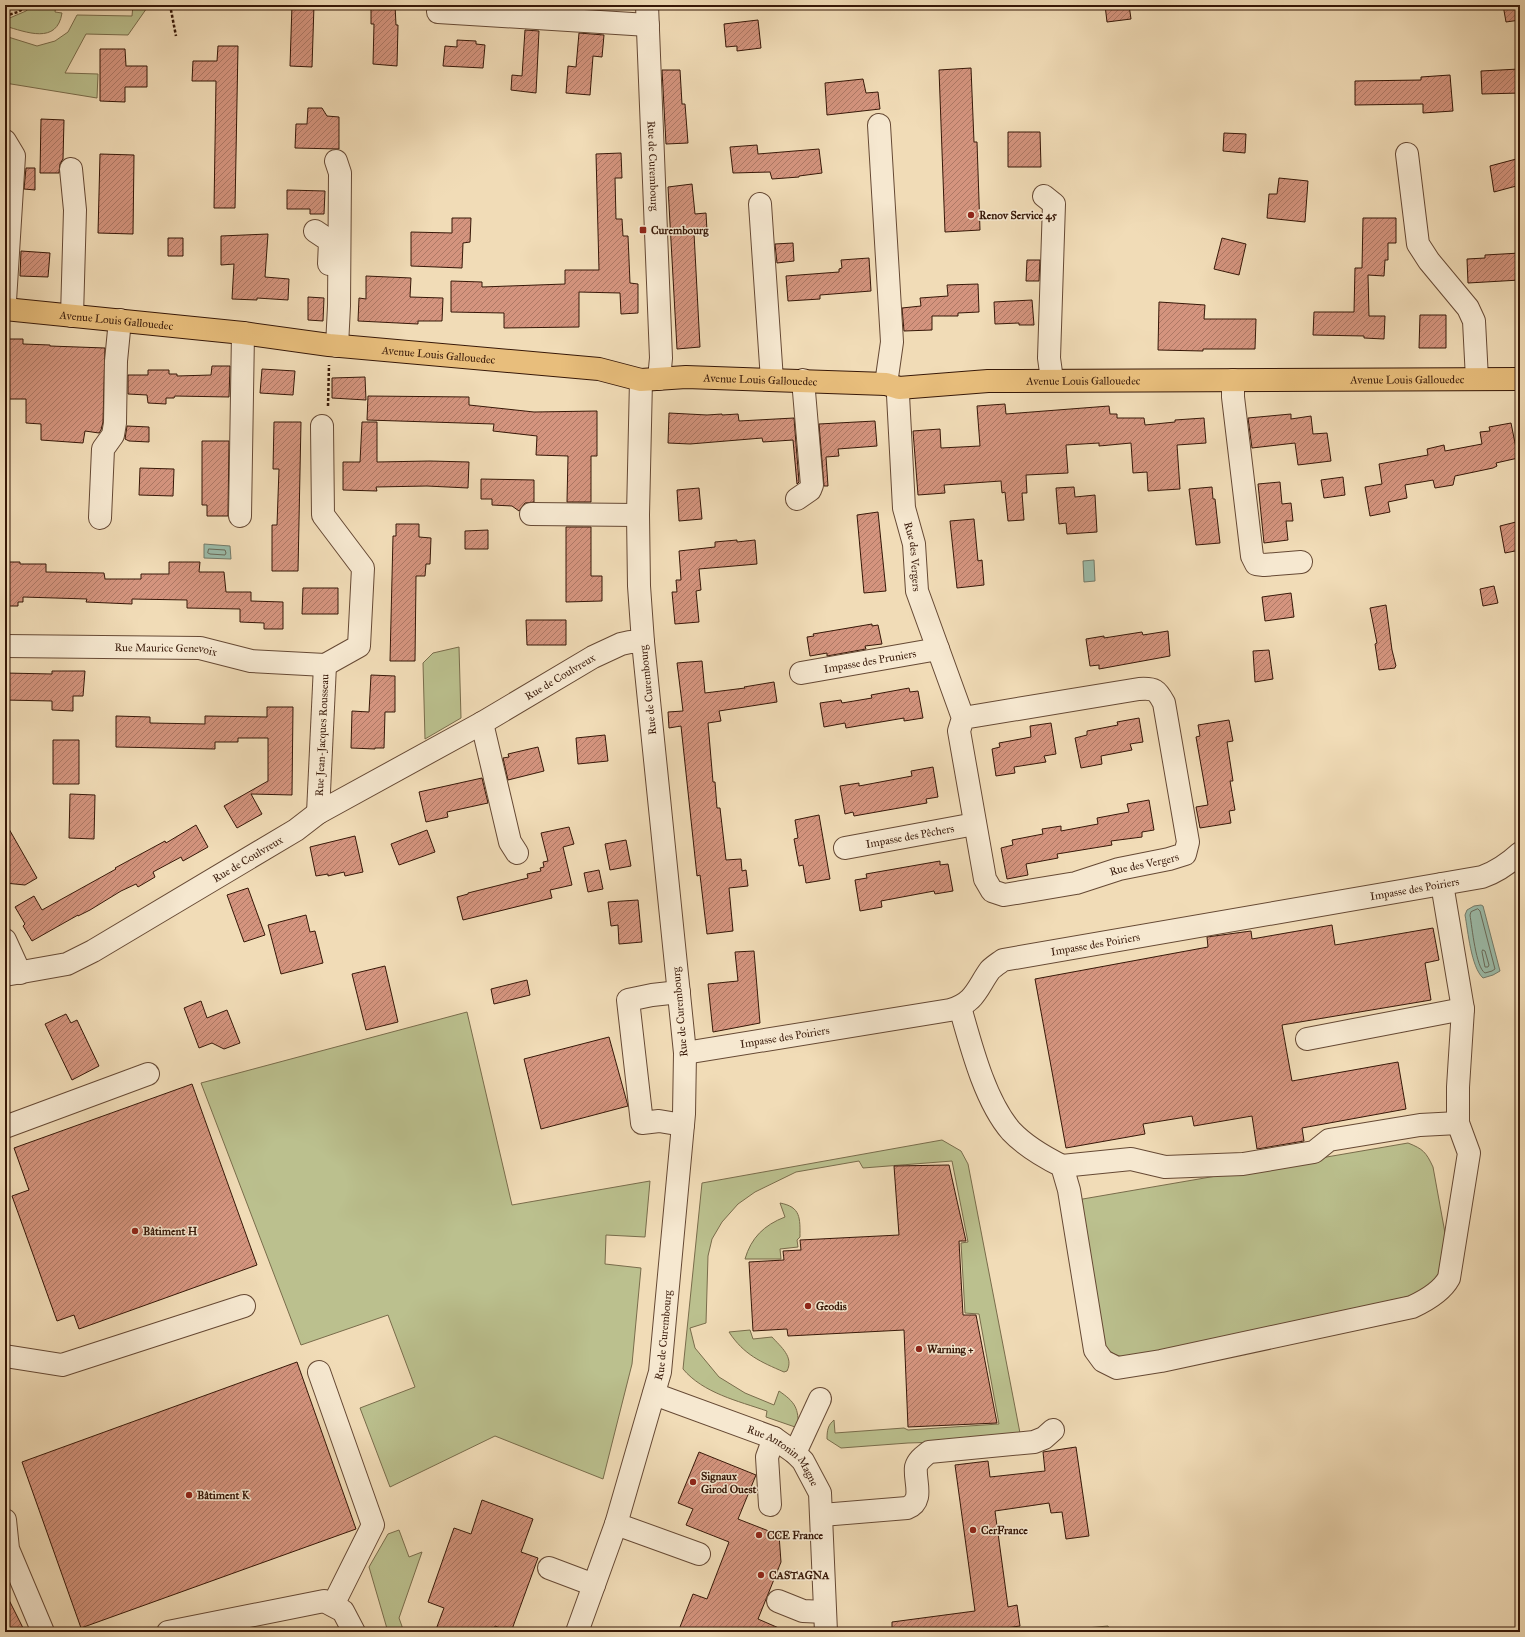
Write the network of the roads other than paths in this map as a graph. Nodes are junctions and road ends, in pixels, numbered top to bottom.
1 (438, 12) dead end
2 (648, 15) edge
3 (879, 125) dead end
4 (5, 141) edge
5 (1407, 154) dead end
6 (336, 160) dead end
7 (71, 169) dead end
8 (1044, 196) dead end
9 (760, 204) dead end
10 (315, 231) dead end
11 (5, 301) edge
12 (5, 309) edge
13 (72, 316) junction
14 (120, 320) junction
15 (243, 333) junction
16 (331, 345) junction
17 (1477, 379) junction
18 (1520, 379) edge
19 (650, 380) junction
20 (772, 380) junction
21 (803, 380) junction
22 (1052, 380) junction
23 (1233, 380) junction
24 (893, 386) junction
25 (322, 426) road end
26 (797, 499) dead end
27 (531, 514) dead end
28 (638, 515) junction
29 (240, 516) dead end
30 (100, 518) dead end
31 (1301, 562) dead end
32 (643, 642) junction
33 (5, 646) edge
34 (938, 649) junction
35 (325, 665) junction
36 (801, 673) dead end
37 (963, 718) junction
38 (482, 723) junction
39 (318, 813) junction
40 (975, 824) junction
41 (845, 848) dead end
42 (517, 853) dead end
43 (1520, 853) edge
44 (1442, 884) junction
45 (5, 940) edge
46 (13, 974) edge
47 (679, 992) junction
48 (960, 1007) junction
49 (1463, 1009) junction
50 (1307, 1038) dead end
51 (685, 1053) junction
52 (148, 1074) dead end
53 (1458, 1123) junction
54 (683, 1125) junction
55 (5, 1127) edge
56 (1062, 1166) junction
57 (244, 1306) dead end
58 (5, 1356) edge
59 (319, 1372) dead end
60 (654, 1394) junction
61 (820, 1398) dead end
62 (1053, 1430) dead end
63 (774, 1438) junction
64 (795, 1453) junction
65 (770, 1505) dead end
66 (822, 1515) junction
67 (5, 1520) edge
68 (616, 1524) junction
69 (699, 1554) dead end
70 (549, 1568) dead end
71 (594, 1585) junction
72 (778, 1601) dead end
73 (333, 1605) junction
74 (825, 1622) edge
75 (43, 1632) edge
76 (168, 1632) edge
77 (354, 1632) edge
78 (577, 1632) edge

1 - 2 street, Rue de Curembourg
2 - 19 street, Rue de Curembourg
3 - 24 street, Rue des Vergers
4 - 11 street
5 - 17 street
6 - 16 street
7 - 13 street
8 - 22 street
9 - 20 street
10 - 16 street
12 - 13 main road, Avenue Louis Gallouedec
13 - 14 main road, Avenue Louis Gallouedec
14 - 15 main road, Avenue Louis Gallouedec
14 - 30 street
15 - 16 main road, Avenue Louis Gallouedec
15 - 29 street
16 - 19 main road, Avenue Louis Gallouedec
17 - 18 main road, Avenue Louis Gallouedec
17 - 23 main road, Avenue Louis Gallouedec
19 - 20 main road, Avenue Louis Gallouedec
19 - 28 street, Rue de Curembourg
20 - 21 main road, Avenue Louis Gallouedec
21 - 24 main road, Avenue Louis Gallouedec
21 - 26 street
22 - 23 main road, Avenue Louis Gallouedec
22 - 24 main road, Avenue Louis Gallouedec
23 - 31 street
24 - 34 street, Rue des Vergers
25 - 35 street, Rue Jean-Jacques Rousseau
27 - 28 street
28 - 32 street, Rue de Curembourg
32 - 38 street, Rue de Coulvreux
32 - 47 street, Rue de Curembourg
33 - 35 street, Rue Maurice Genevoix
34 - 36 street, Impasse des Pruniers
34 - 37 street, Rue des Vergers
35 - 39 street, Rue Jean-Jacques Rousseau
37 - 40 street, Rue des Vergers
37 - 40 street, Rue des Vergers
38 - 39 street, Rue de Coulvreux
38 - 42 street
39 - 46 street, Rue de Coulvreux
40 - 41 street, Impasse des Pêchers
43 - 44 street, Impasse des Poiriers
44 - 48 street, Impasse des Poiriers
44 - 49 street
45 - 46 street
47 - 51 street, Rue de Curembourg
47 - 54 street
48 - 51 street, Impasse des Poiriers
48 - 56 street
49 - 50 street
49 - 53 street
51 - 54 street, Rue de Curembourg
52 - 55 street
53 - 56 street
53 - 56 street
54 - 60 street, Rue de Curembourg
57 - 58 street
59 - 73 street
60 - 63 street, Rue Antonin Magne
60 - 68 street, Rue de Curembourg
61 - 64 street
62 - 66 street
63 - 64 street, Rue Antonin Magne
63 - 65 street
64 - 66 street, Rue Antonin Magne
66 - 74 street, Rue Antonin Magne
67 - 75 street
68 - 69 street
68 - 71 street, Rue de Curembourg
70 - 71 street
71 - 78 street, Rue de Curembourg
72 - 74 street
73 - 76 street
73 - 77 street

